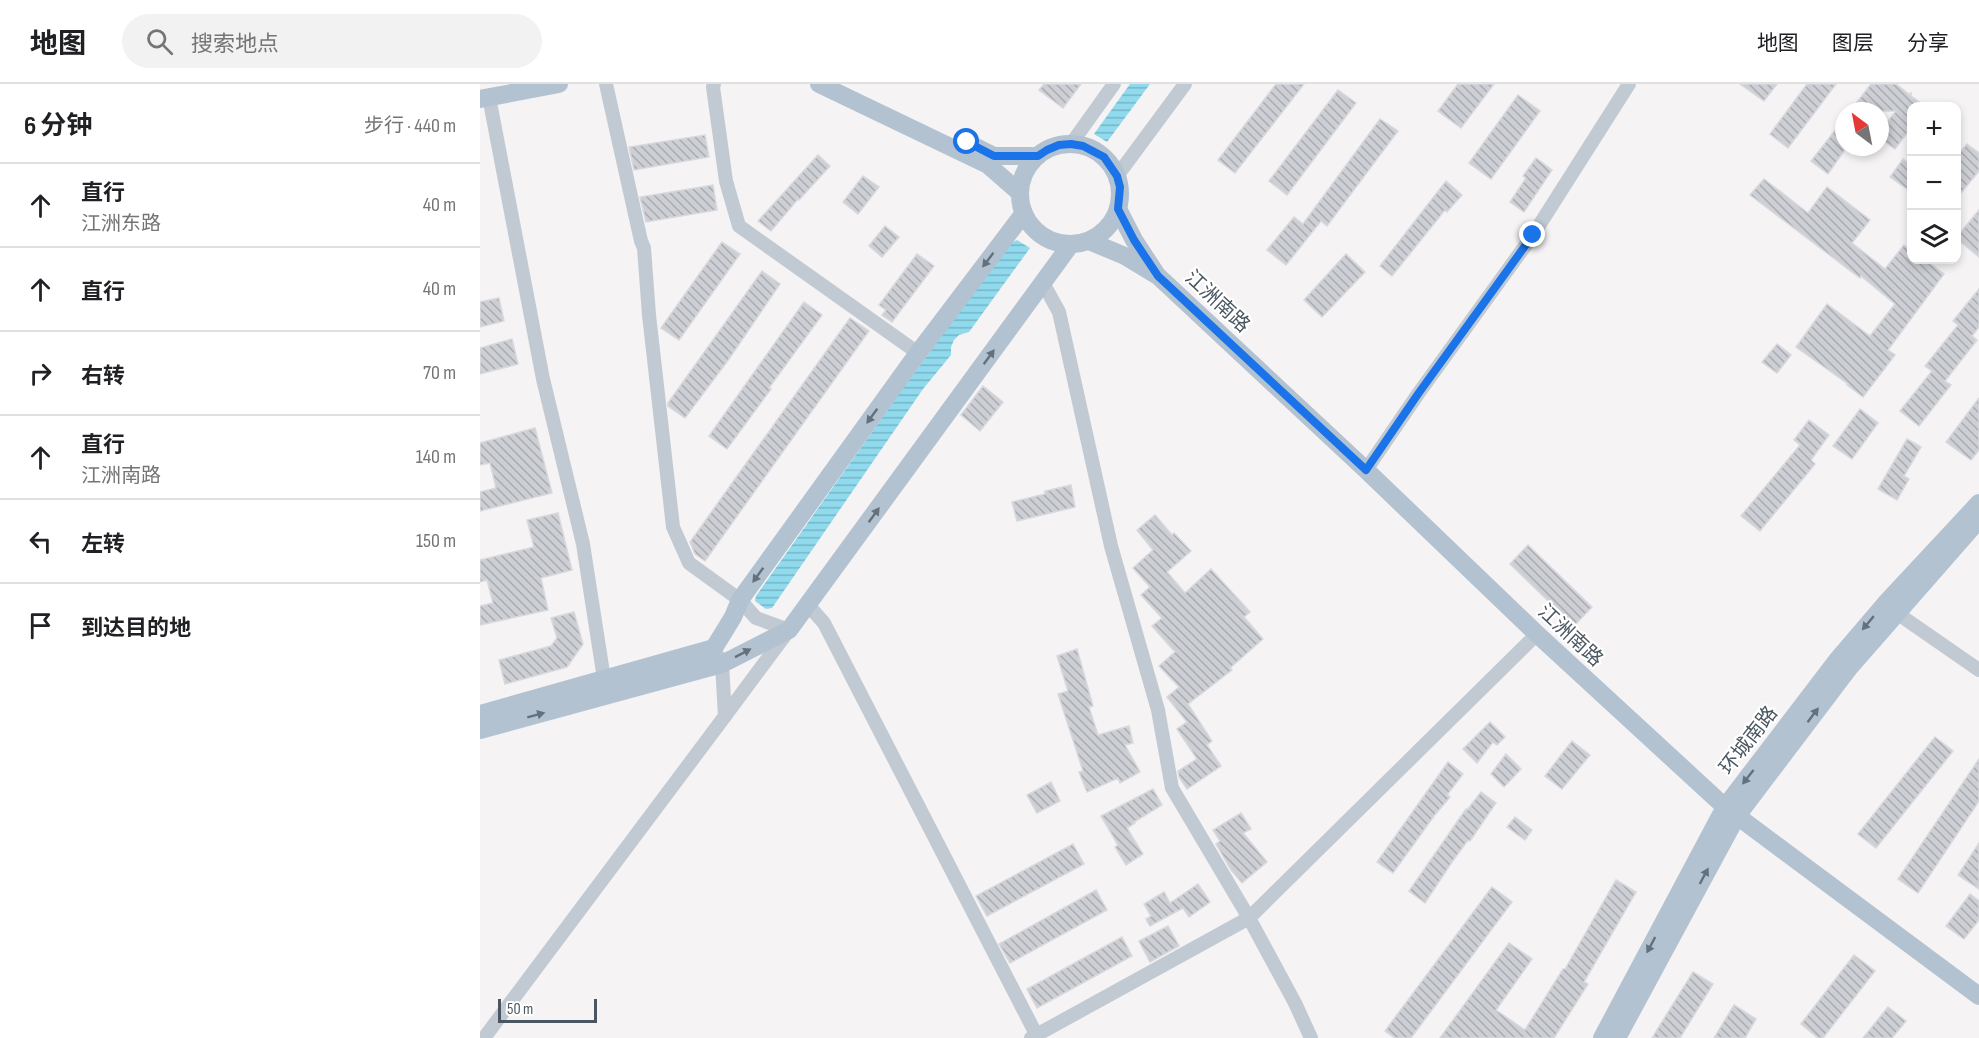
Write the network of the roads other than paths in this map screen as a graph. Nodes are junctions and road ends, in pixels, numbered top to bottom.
1 (559, 84) edge
2 (606, 84) edge
3 (714, 84) edge
4 (819, 84) edge
5 (846, 84) edge
6 (1114, 84) edge
7 (1185, 84) edge
8 (1629, 84) edge
9 (484, 98) edge
10 (1071, 144) junction
11 (1038, 156) junction
12 (1117, 176) junction
13 (1020, 193) junction
14 (1118, 209) junction
15 (1024, 213) junction
16 (1080, 243) junction
17 (1158, 276) junction
18 (1044, 283) junction
19 (918, 353) junction
20 (1366, 470) junction
21 (1978, 509) edge
22 (740, 600) junction
23 (808, 605) junction
24 (1890, 608) junction
25 (789, 630) junction
26 (1538, 634) junction
27 (718, 656) junction
28 (1979, 670) edge
29 (604, 679) junction
30 (480, 714) edge
31 (725, 716) junction
32 (480, 730) edge
33 (1731, 811) junction
34 (1249, 918) junction
35 (1979, 996) edge
36 (1035, 1037) edge
37 (484, 1038) edge
38 (1311, 1038) edge
39 (1602, 1038) edge
40 (1617, 1038) edge

1 - 9 main road
2 - 22 street
3 - 19 street
4 - 13 main road
5 - 11 main road
6 - 10 street
7 - 12 street
8 - 20 street
9 - 29 street
10 - 11 main road
10 - 12 main road
11 - 13 main road
12 - 14 main road
13 - 15 main road
14 - 16 main road
14 - 17 main road
15 - 16 main road
15 -> 19 main road
16 - 17 main road
16 - 18 main road
17 - 20 main road, 江洲南路
23 -> 18 main road
18 - 34 street
19 -> 22 main road
20 - 26 main road, 江洲南路
21 - 24 main road, 环城南路
22 - 25 street
22 - 27 main road
23 - 25 main road
23 - 36 street
24 - 28 street
24 - 33 main road, 环城南路
27 -> 25 main road
25 - 31 street
26 - 33 main road, 江洲南路
26 - 34 street
27 - 29 main road
27 - 31 street
32 -> 27 main road
29 - 30 main road
31 - 37 street
33 - 35 main road, 江洲南路
33 -> 39 main road, 环城南路
40 -> 33 main road, 环城南路
34 - 36 street
34 - 38 street

